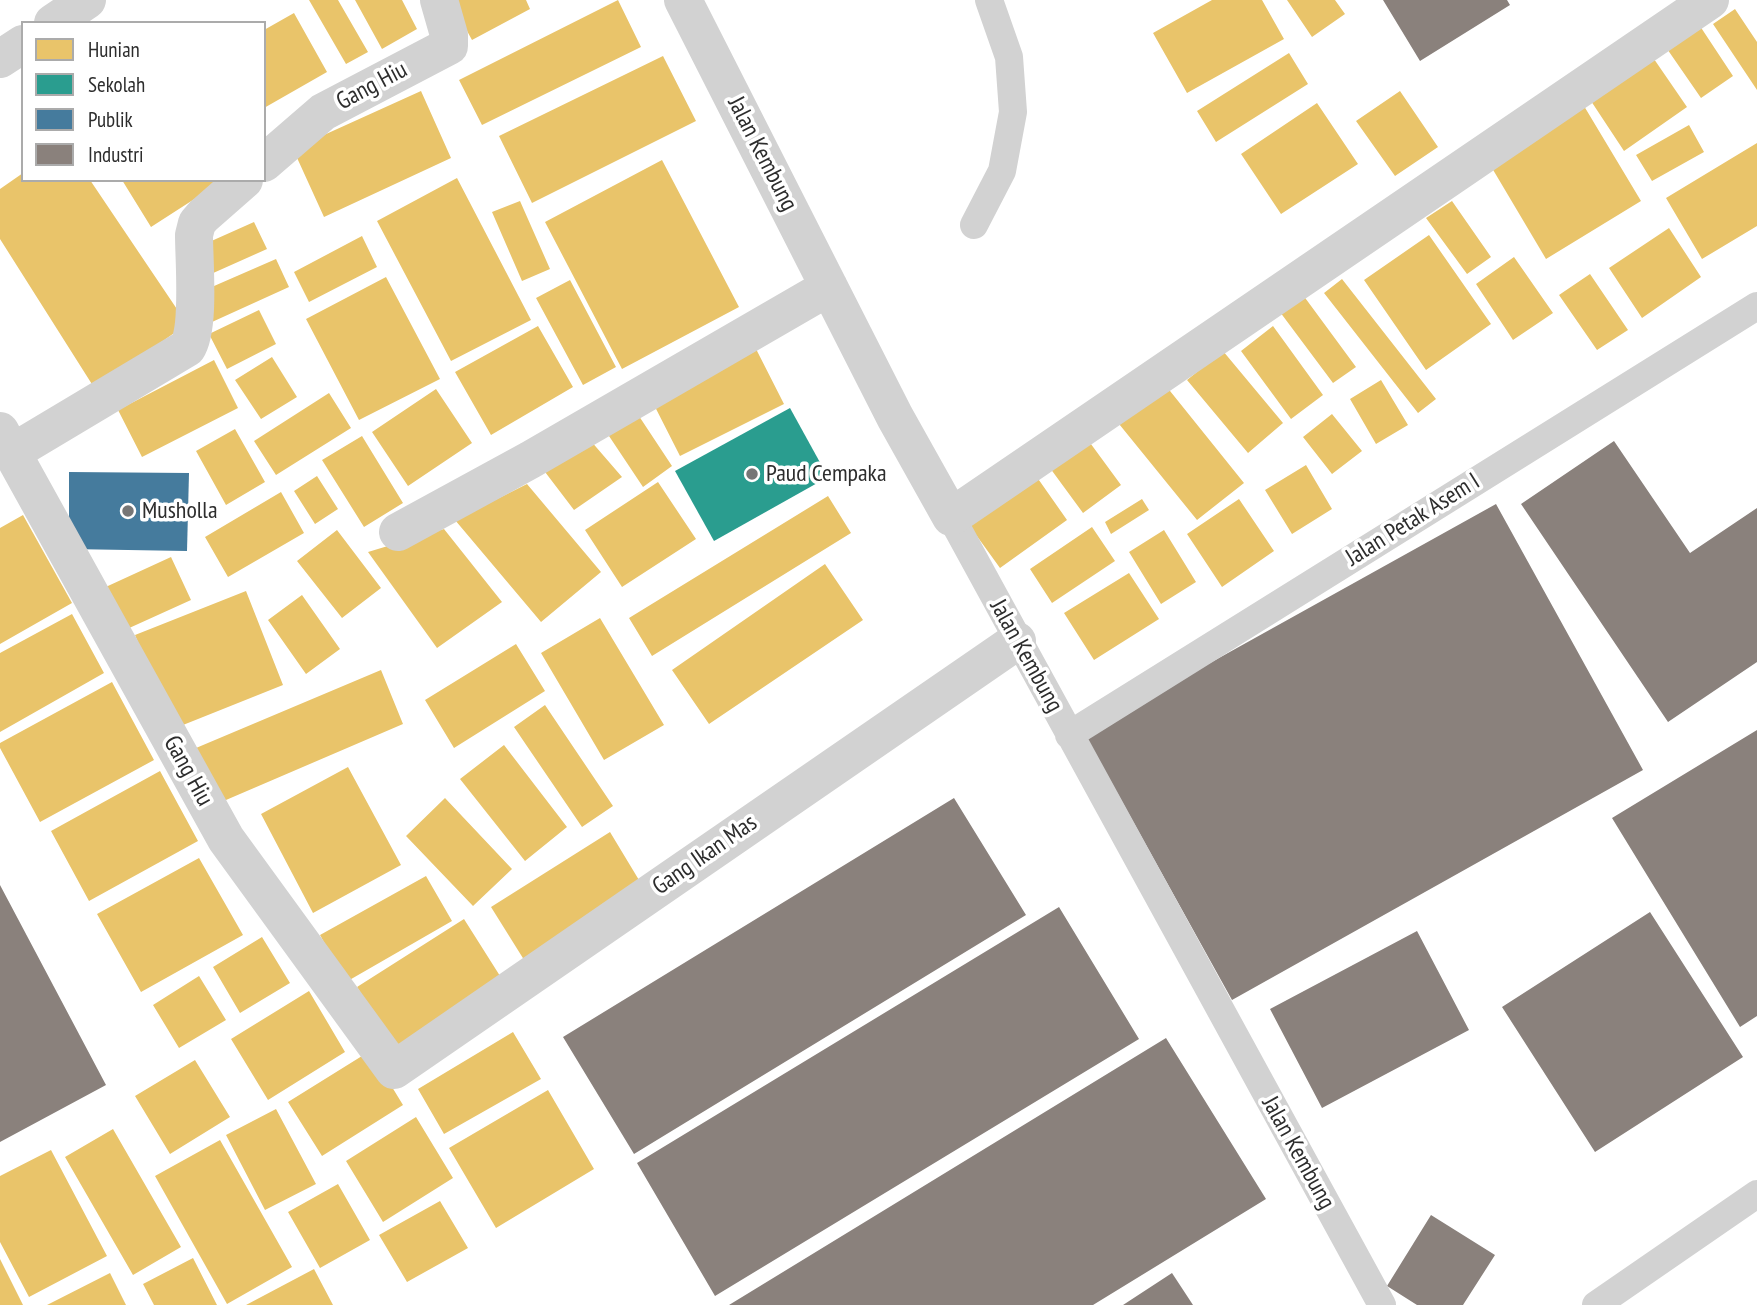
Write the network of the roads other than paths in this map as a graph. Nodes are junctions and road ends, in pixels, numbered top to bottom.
1 (87, 0) edge
2 (439, 0) edge
3 (683, 0) edge
4 (989, 0) edge
5 (1710, 0) edge
6 (56, 21) edge
7 (21, 45) edge
8 (0, 59) edge
9 (266, 161) edge
10 (242, 182) edge
11 (974, 225) dead end
12 (829, 287) junction
13 (1757, 306) edge
14 (6, 442) edge
15 (951, 517) junction
16 (398, 532) dead end
17 (1017, 641) junction
18 (1069, 735) junction
19 (394, 1070) joint
20 (1757, 1194) edge
21 (1382, 1305) edge
22 (1596, 1305) edge

1 - 6 street
2 - 9 street, Gang Hiu
3 - 12 street, Jalan Kembung
4 - 11 lane
5 - 15 street
7 - 8 street
10 - 14 street, Gang Hiu
12 - 15 street, Jalan Kembung
12 - 16 street
13 - 18 lane, Jalan Petak Asem I
14 - 19 street, Gang Hiu
15 - 17 lane, Jalan Kembung
17 - 18 lane, Jalan Kembung
17 - 19 street, Gang Ikan Mas
18 - 21 lane, Jalan Kembung
20 - 22 lane

